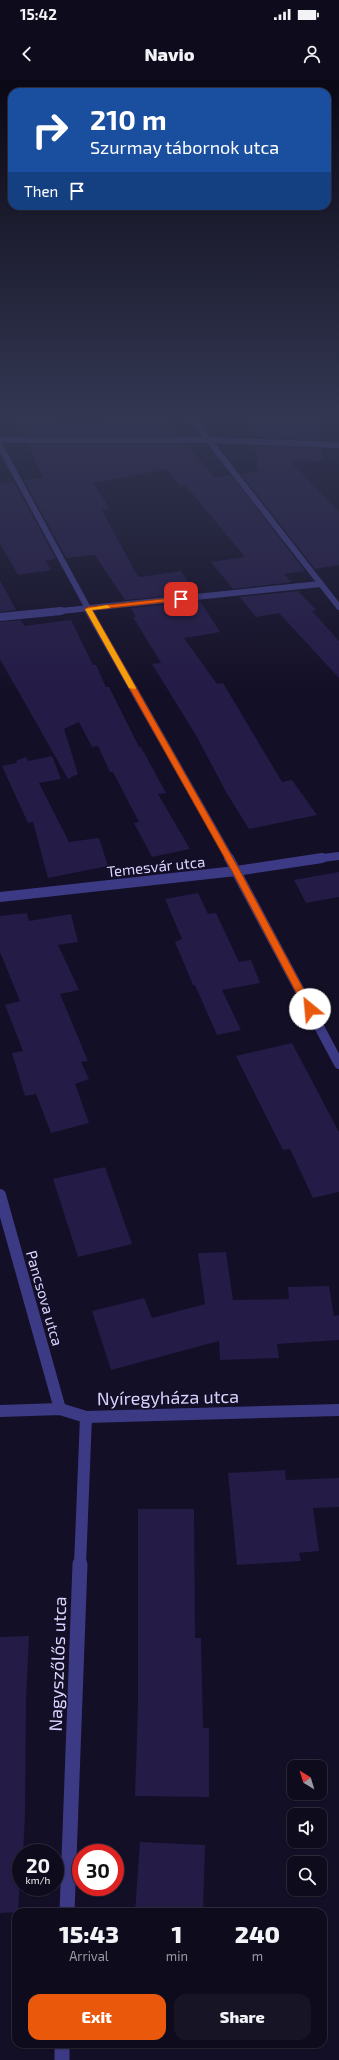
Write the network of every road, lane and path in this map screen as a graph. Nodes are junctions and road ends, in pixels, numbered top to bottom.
1 (33, 507) edge
2 (260, 507) edge
3 (320, 584) junction
4 (339, 607) edge
5 (88, 609) junction
6 (0, 617) edge
7 (339, 856) edge
8 (236, 871) junction
9 (0, 897) edge
10 (339, 1064) edge
11 (0, 1195) edge
12 (60, 1409) junction
13 (339, 1410) edge
14 (0, 1411) edge
15 (86, 1417) junction
16 (67, 1908) edge
17 (62, 2048) edge
18 (62, 2060) edge

1 - 5 street
2 - 3 street
3 - 4 street
3 - 5 street
5 - 6 street
5 - 8 street
7 - 8 street, Temesvár utca
8 - 9 street, Temesvár utca
8 - 10 street
11 - 12 street, Pancsova utca
12 - 14 street, Nyíregyháza utca
12 - 15 street, Nyíregyháza utca
13 - 15 street, Nyíregyháza utca
15 - 16 street, Nagyszőlős utca
17 - 18 street

